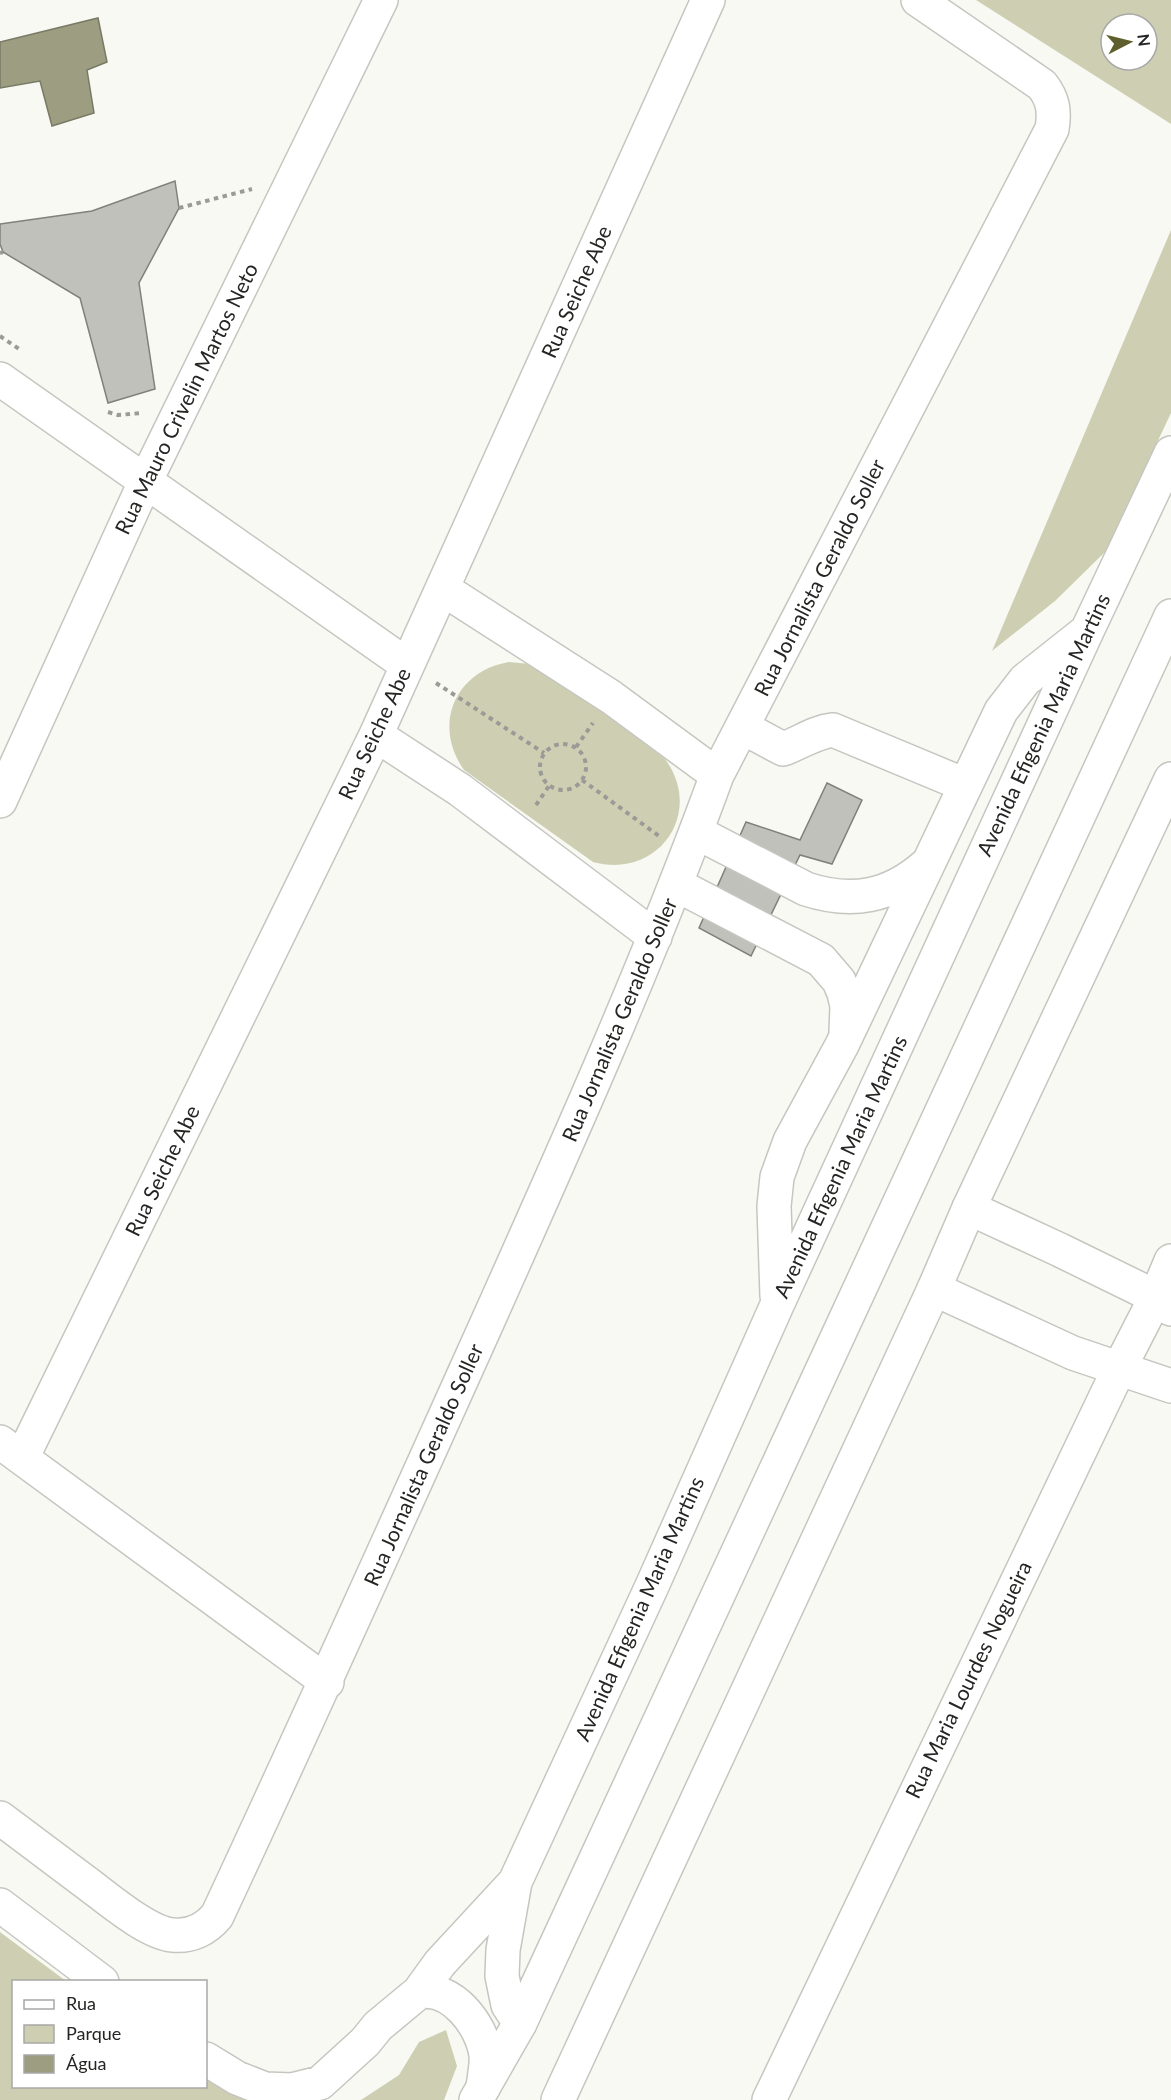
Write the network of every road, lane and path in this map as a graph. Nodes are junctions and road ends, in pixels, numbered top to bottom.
1 (381, 0) edge
2 (708, 0) edge
3 (918, 0) edge
4 (254, 189) dead end
5 (179, 208) dead end
6 (0, 336) edge
7 (28, 356) dead end
8 (0, 379) edge
9 (103, 411) dead end
10 (146, 411) dead end
11 (1171, 453) edge
12 (145, 482) junction
13 (443, 589) junction
14 (1171, 616) edge
15 (1086, 631) junction
16 (407, 665) junction
17 (742, 727) junction
18 (375, 735) junction
19 (544, 753) junction
20 (717, 775) junction
21 (1171, 779) edge
22 (582, 780) junction
23 (965, 785) junction
24 (0, 801) edge
25 (687, 858) junction
26 (928, 863) junction
27 (655, 937) junction
28 (842, 1045) junction
29 (969, 1208) junction
30 (1171, 1261) edge
31 (934, 1289) junction
32 (1163, 1303) edge
33 (777, 1305) junction
34 (1119, 1369) junction
35 (1171, 1386) edge
36 (11, 1450) edge
37 (327, 1682) junction
38 (0, 1818) edge
39 (515, 1882) junction
40 (0, 1905) edge
41 (99, 1980) edge
42 (419, 1992) junction
43 (520, 2023) junction
44 (207, 2060) edge
45 (479, 2094) edge
46 (558, 2100) edge
47 (769, 2100) edge

1 - 12 street, Rua Mauro Crivelin Martos Neto
2 - 13 street, Rua Seiche Abe
3 - 17 street, Rua Jornalista Geraldo Soller
4 - 5 path
6 - 7 path
8 - 12 street
9 - 10 path
11 - 15 street, Avenida Efigenia Maria Martins
12 - 16 street
12 - 24 street, Rua Mauro Crivelin Martos Neto
13 - 16 street, Rua Seiche Abe
13 - 20 street
14 - 43 street
15 - 23 street
15 - 33 street, Avenida Efigenia Maria Martins
16 - 18 street, Rua Seiche Abe
16 - 19 path
17 - 20 street, Rua Jornalista Geraldo Soller
17 - 23 street
18 - 27 street
18 - 36 street, Rua Seiche Abe
19 - 22 path
19 - 22 path
20 - 25 street, Rua Jornalista Geraldo Soller
21 - 29 street
22 - 25 path
23 - 26 street
25 - 26 street
25 - 27 street, Rua Jornalista Geraldo Soller
25 - 28 street
26 - 28 street
27 - 37 street, Rua Jornalista Geraldo Soller
28 - 33 street
29 - 31 street
29 - 32 street
30 - 32 street, Rua Maria Lourdes Nogueira
31 - 34 street
31 - 46 street
32 - 34 street, Rua Maria Lourdes Nogueira
33 - 39 street, Avenida Efigenia Maria Martins
34 - 35 street
34 - 47 street, Rua Maria Lourdes Nogueira
36 - 37 street
37 - 38 street, Rua Jornalista Geraldo Soller
39 - 42 street
39 - 43 street
40 - 41 street
42 - 44 street
42 - 45 street
43 - 45 street

